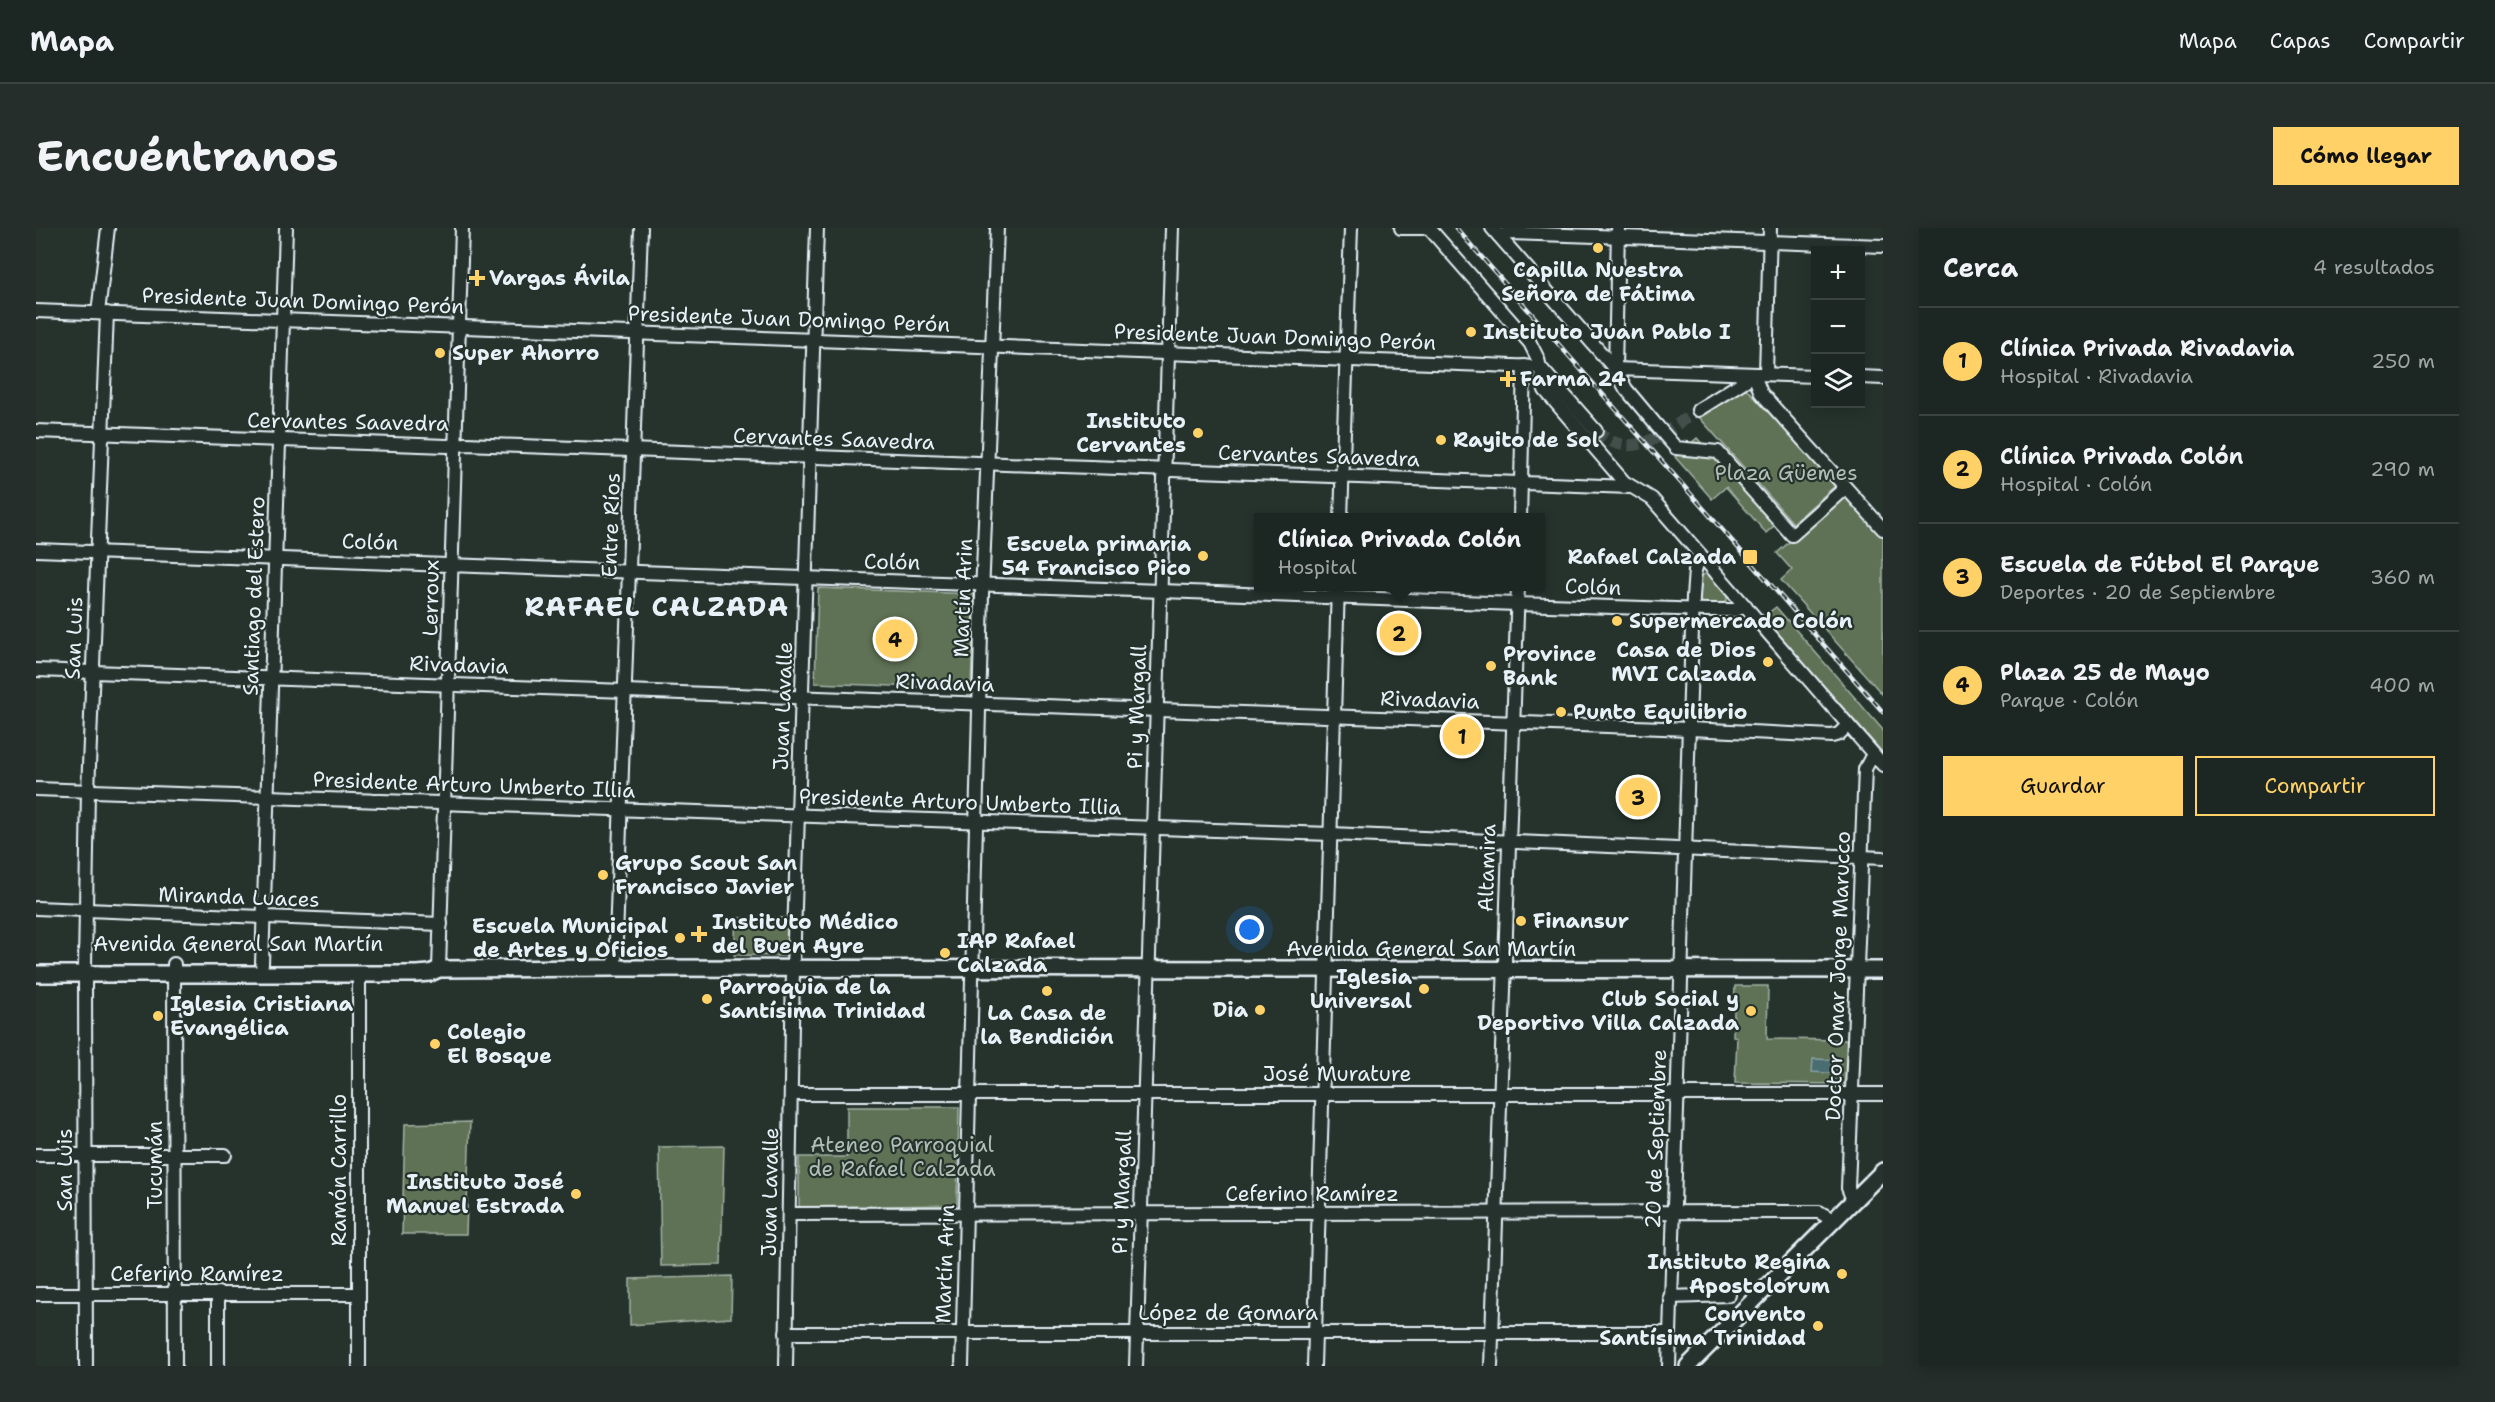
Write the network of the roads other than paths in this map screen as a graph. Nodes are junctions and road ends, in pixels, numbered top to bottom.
1 (108, 228) edge
2 (286, 228) edge
3 (462, 228) edge
4 (641, 228) edge
5 (817, 228) edge
6 (997, 228) edge
7 (1172, 228) edge
8 (1351, 228) edge
9 (1401, 228) edge
10 (1423, 228) edge
11 (1429, 228) edge
12 (1770, 228) edge
13 (1495, 232) edge
14 (1618, 232) edge
15 (1770, 241) junction
16 (1883, 246) edge
17 (36, 311) edge
18 (102, 313) junction
19 (283, 320) junction
20 (460, 327) junction
21 (637, 333) junction
22 (813, 340) junction
23 (992, 346) junction
24 (1168, 352) junction
25 (1347, 358) junction
26 (1524, 366) junction
27 (1540, 367) junction
28 (1615, 369) junction
29 (1760, 375) junction
30 (1811, 376) edge
31 (1865, 377) edge
32 (1883, 378) edge
33 (1735, 387) junction
34 (1761, 393) junction
35 (1698, 410) tunnel mouth
36 (36, 431) edge
37 (1596, 431) tunnel mouth
38 (101, 433) junction
39 (279, 441) junction
40 (456, 445) junction
41 (633, 451) junction
42 (809, 458) junction
43 (987, 464) junction
44 (1164, 470) junction
45 (1343, 477) junction
46 (1522, 484) junction
47 (1630, 487) junction
48 (1845, 488) junction
49 (1341, 513) edge
50 (1520, 513) edge
51 (1881, 522) edge
52 (36, 550) edge
53 (97, 552) junction
54 (1700, 555) junction
55 (275, 559) junction
56 (451, 564) junction
57 (629, 571) junction
58 (805, 580) junction
59 (982, 584) junction
60 (1160, 591) junction
61 (1518, 591) edge
62 (1337, 592) edge
63 (1517, 604) junction
64 (1746, 606) junction
65 (1693, 610) junction
66 (36, 670) edge
67 (93, 673) junction
68 (271, 678) junction
69 (449, 684) junction
70 (625, 690) junction
71 (802, 697) junction
72 (980, 704) junction
73 (1157, 709) junction
74 (1333, 716) junction
75 (1512, 722) junction
76 (1848, 725) junction
77 (1690, 729) junction
78 (1873, 754) junction
79 (1883, 765) edge
80 (36, 789) edge
81 (88, 791) junction
82 (266, 798) junction
83 (444, 804) junction
84 (621, 810) junction
85 (799, 815) junction
86 (976, 822) junction
87 (1153, 830) junction
88 (1330, 834) junction
89 (1508, 842) junction
90 (1684, 849) junction
91 (1863, 857) junction
92 (1883, 858) edge
93 (36, 908) edge
94 (87, 910) junction
95 (262, 918) junction
96 (441, 924) junction
97 (261, 964) junction
98 (36, 965) edge
99 (615, 968) junction
100 (793, 968) junction
101 (85, 969) junction
102 (175, 969) junction
103 (439, 969) junction
104 (972, 969) junction
105 (1504, 969) junction
106 (1681, 969) junction
107 (1149, 970) junction
108 (1324, 970) junction
109 (1857, 970) junction
110 (1883, 970) edge
111 (36, 974) edge
112 (359, 975) junction
113 (791, 1094) junction
114 (1145, 1094) junction
115 (1323, 1094) junction
116 (1500, 1094) junction
117 (1677, 1094) junction
118 (1852, 1094) junction
119 (1883, 1094) edge
120 (968, 1095) junction
121 (175, 1154) junction
122 (36, 1155) edge
123 (85, 1155) junction
124 (225, 1155) dead end
125 (1883, 1171) edge
126 (1853, 1200) junction
127 (1497, 1212) junction
128 (966, 1213) junction
129 (1672, 1213) junction
130 (789, 1214) junction
131 (1141, 1214) junction
132 (1318, 1214) junction
133 (1833, 1220) junction
134 (174, 1293) junction
135 (218, 1293) junction
136 (36, 1294) edge
137 (86, 1294) junction
138 (359, 1294) junction
139 (1729, 1295) dead end
140 (1670, 1297) junction
141 (1137, 1332) junction
142 (786, 1333) junction
143 (963, 1333) junction
144 (1492, 1333) junction
145 (1669, 1333) junction
146 (1315, 1334) junction
147 (86, 1366) edge
148 (175, 1366) edge
149 (218, 1366) edge
150 (359, 1366) edge
151 (786, 1366) edge
152 (962, 1366) edge
153 (1136, 1366) edge
154 (1314, 1366) edge
155 (1491, 1366) edge
156 (1669, 1366) edge
157 (1688, 1366) edge

1 - 18 street, San Luis
2 - 19 street, Santiago del Estero
3 - 20 street, Lerroux
4 - 21 street, Entre Ríos
5 - 22 street, Juan Lavalle
6 - 23 street, Martín Arin
7 - 24 street, Pi y Margall
8 - 25 street
9 - 10 street
11 - 27 street
12 - 15 street
13 - 14 street
13 - 28 street
14 - 15 street
14 - 28 street
15 - 16 street
15 - 29 street
17 - 18 street, Presidente Juan Domingo Perón
18 - 19 street, Presidente Juan Domingo Perón
18 - 38 street, San Luis
19 - 20 street, Presidente Juan Domingo Perón
19 - 39 street, Santiago del Estero
20 - 21 street, Presidente Juan Domingo Perón
20 - 40 street, Lerroux
21 - 22 street, Presidente Juan Domingo Perón
21 - 41 street, Entre Ríos
22 - 23 street, Presidente Juan Domingo Perón
22 - 42 street, Juan Lavalle
23 - 24 street, Presidente Juan Domingo Perón
23 - 43 street, Martín Arin
24 - 25 street, Presidente Juan Domingo Perón
24 - 44 street, Pi y Margall
25 - 26 street, Presidente Juan Domingo Perón
25 - 45 street
26 - 27 street, Presidente Juan Domingo Perón
26 - 46 street
27 - 37 street
27 - 47 street
28 - 29 street
28 - 48 street, bridge
29 - 30 street
29 - 33 street
29 - 34 street
31 - 32 street
33 - 34 street
33 - 35 street
34 - 48 street
36 - 38 street, Cervantes Saavedra
38 - 39 street, Cervantes Saavedra
38 - 53 street, San Luis
39 - 40 street, Cervantes Saavedra
39 - 55 street, Santiago del Estero
40 - 41 street, Cervantes Saavedra
40 - 56 street, Lerroux
41 - 42 street, Cervantes Saavedra
41 - 57 street, Entre Ríos
42 - 43 street, Cervantes Saavedra
42 - 58 street, Juan Lavalle
43 - 44 street, Cervantes Saavedra
43 - 59 street, Martín Arin
44 - 45 street, Cervantes Saavedra
44 - 60 street, Pi y Margall
45 - 46 street, Cervantes Saavedra
45 - 49 street
46 - 47 street, Cervantes Saavedra
46 - 50 street
47 - 54 street
48 - 51 street
52 - 53 street, Colón
53 - 55 street, Colón
53 - 67 street, San Luis
54 - 64 street
54 - 65 street, 20 de Septiembre
55 - 56 street, Colón
55 - 68 street, Santiago del Estero
56 - 57 street, Colón
56 - 69 street, Lerroux
57 - 58 street, Colón
57 - 70 street, Entre Ríos
58 - 59 street, Colón
58 - 71 street, Juan Lavalle
59 - 60 street, Colón
59 - 72 street, Martín Arin
60 - 62 street, Colón
60 - 73 street, Pi y Margall
61 - 63 street, Altamira
62 - 63 street, Colón
62 - 74 street
63 - 65 street, Colón
63 - 75 street, Altamira
64 - 65 street, Colón
64 - 76 street
65 - 77 street, 20 de Septiembre
66 - 67 street, Rivadavia
67 - 68 street, Rivadavia
67 - 81 street, San Luis
68 - 69 street, Rivadavia
68 - 82 street, Santiago del Estero
69 - 70 street, Rivadavia
69 - 83 street, Lerroux
70 - 71 street, Rivadavia
70 - 84 street, Entre Ríos
71 - 72 street, Rivadavia
71 - 85 street, Juan Lavalle
72 - 73 street, Rivadavia
72 - 86 street, Martín Arin
73 - 74 street, Rivadavia
73 - 87 street, Pi y Margall
74 - 75 street, Rivadavia
74 - 88 street
75 - 77 street, Rivadavia
75 - 89 street, Altamira
76 - 77 street, Rivadavia
76 - 78 street
77 - 90 street, 20 de Septiembre
78 - 79 street
78 - 91 street, Doctor Omar Jorge Marucco
80 - 81 street, Presidente Arturo Umberto Illia
81 - 82 street, Presidente Arturo Umberto Illia
81 - 94 street, San Luis
82 - 83 street, Presidente Arturo Umberto Illia
82 - 95 street, Santiago del Estero
83 - 84 street, Presidente Arturo Umberto Illia
83 - 96 street, Lerroux
84 - 85 street, Presidente Arturo Umberto Illia
84 - 99 street, Entre Ríos
85 - 86 street, Presidente Arturo Umberto Illia
85 - 100 street, Juan Lavalle
86 - 87 street, Presidente Arturo Umberto Illia
86 - 104 street, Martín Arin
87 - 88 street, Presidente Arturo Umberto Illia
87 - 107 street, Pi y Margall
88 - 89 street, Presidente Arturo Umberto Illia
88 - 108 street
89 - 90 street, Presidente Arturo Umberto Illia
89 - 105 street, Altamira
90 - 91 street, Presidente Arturo Umberto Illia
90 - 106 street, 20 de Septiembre
91 - 92 street, Presidente Arturo Umberto Illia
91 - 109 street, Doctor Omar Jorge Marucco
93 - 94 street, Miranda Luaces
94 - 95 street, Miranda Luaces
94 - 101 street, San Luis
95 - 96 street, Miranda Luaces
95 - 97 street, Santiago del Estero
96 - 103 street, Lerroux
97 - 102 main road, Avenida General San Martín
97 - 103 main road, Avenida General San Martín
98 - 101 main road, Avenida General San Martín
99 - 100 main road, Avenida General San Martín
99 - 103 main road, Avenida General San Martín
100 - 104 main road, Avenida General San Martín
100 - 113 street, Juan Lavalle
101 - 102 main road, Avenida General San Martín
101 - 111 main road, Avenida General San Martín
101 - 123 street, San Luis
102 - 112 main road, Avenida General San Martín
102 - 121 street, Tucumán
103 - 112 main road, Avenida General San Martín
104 - 107 main road, Avenida General San Martín
104 - 120 street, Martín Arin
105 - 106 main road, Avenida General San Martín
105 - 108 main road, Avenida General San Martín
105 - 116 street, Altamira
106 - 109 main road, Avenida General San Martín
106 - 117 street, 20 de Septiembre
107 - 108 main road, Avenida General San Martín
107 - 114 street, Pi y Margall
108 - 115 street
109 - 110 main road, Avenida General San Martín
109 - 118 street, Doctor Omar Jorge Marucco
112 - 138 street, Ramón Carrillo
113 - 120 street, José Murature
113 - 130 street, Juan Lavalle
114 - 115 street, José Murature
114 - 120 street, José Murature
114 - 131 street, Pi y Margall
115 - 116 street, José Murature
115 - 132 street
116 - 117 street, José Murature
116 - 127 street, Altamira
117 - 118 street, José Murature
117 - 129 street, 20 de Septiembre
118 - 119 street, José Murature
118 - 126 street, Doctor Omar Jorge Marucco
120 - 128 street, Martín Arin
121 - 123 street
121 - 124 street
121 - 134 street, Tucumán
122 - 123 street
123 - 137 street, San Luis
125 - 126 main road
126 - 133 main road
127 - 129 street, Ceferino Ramírez
127 - 132 street, Ceferino Ramírez
127 - 144 street, Altamira
128 - 130 street, Ceferino Ramírez
128 - 131 street, Ceferino Ramírez
128 - 143 street, Martín Arin
129 - 133 street, Ceferino Ramírez
129 - 140 street, 20 de Septiembre
130 - 142 street, Juan Lavalle
131 - 132 street, Ceferino Ramírez
131 - 141 street, Pi y Margall
132 - 146 street
133 - 157 main road
134 - 135 street, Ceferino Ramírez
134 - 137 street, Ceferino Ramírez
134 - 148 street, Tucumán
135 - 138 street, Ceferino Ramírez
135 - 149 street
136 - 137 street, Ceferino Ramírez
137 - 147 street, San Luis
138 - 150 street, Ramón Carrillo
139 - 140 street
140 - 145 street, 20 de Septiembre
141 - 143 street, López de Gomara
141 - 146 street, López de Gomara
141 - 153 street, Pi y Margall
142 - 143 street, López de Gomara
142 - 151 street, Juan Lavalle
143 - 152 street, Martín Arin
144 - 145 street, López de Gomara
144 - 146 street, López de Gomara
144 - 155 street, Altamira
145 - 156 street, 20 de Septiembre
146 - 154 street

